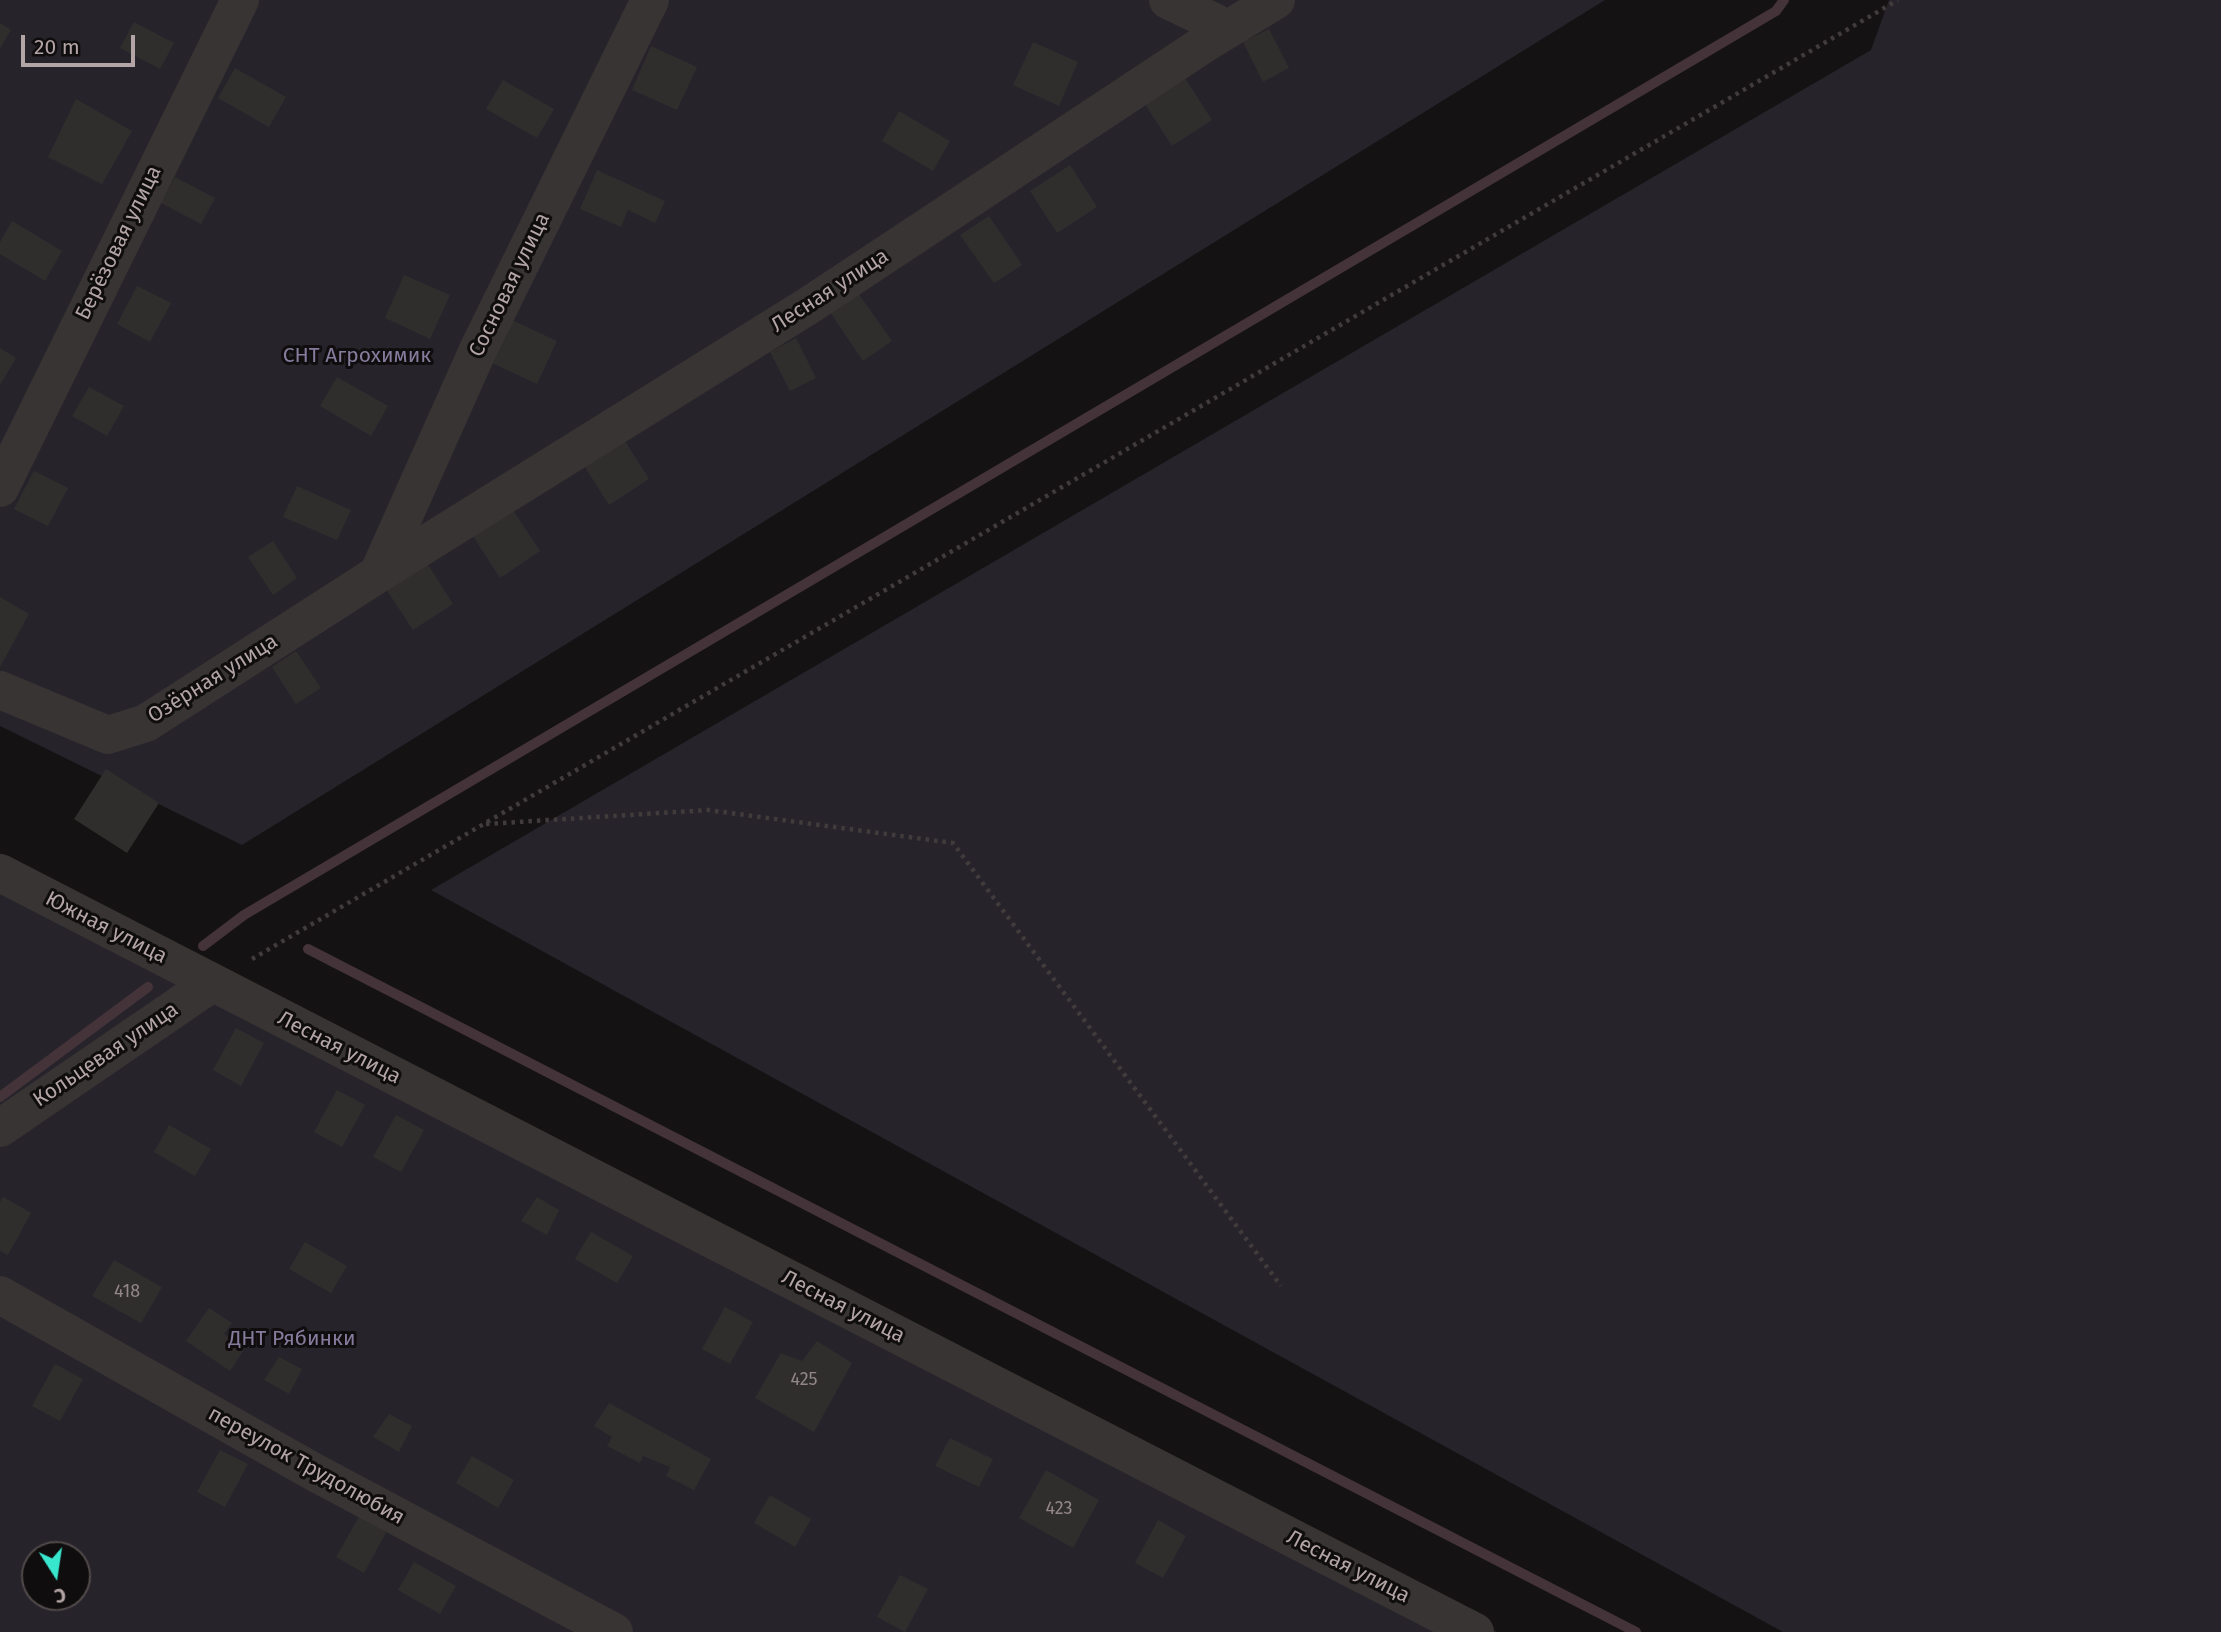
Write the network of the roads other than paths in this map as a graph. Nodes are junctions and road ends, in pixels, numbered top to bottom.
1 (240, 0) edge
2 (650, 0) edge
3 (1168, 0) edge
4 (1276, 0) edge
5 (1207, 42) junction
6 (0, 488) edge
7 (378, 574) junction
8 (0, 690) edge
9 (0, 873) edge
10 (212, 983) junction
11 (0, 1128) edge
12 (0, 1295) edge
13 (614, 1632) edge
14 (1475, 1632) edge

1 - 6 street, Берёзовая улица
2 - 7 street, Сосновая улица
3 - 5 street
4 - 5 street, Лесная улица
5 - 7 street, Лесная улица
7 - 8 street, Озёрная улица
9 - 10 street, Южная улица
10 - 11 street, Кольцевая улица
10 - 14 street, Лесная улица
12 - 13 street, переулок Трудолюбия

